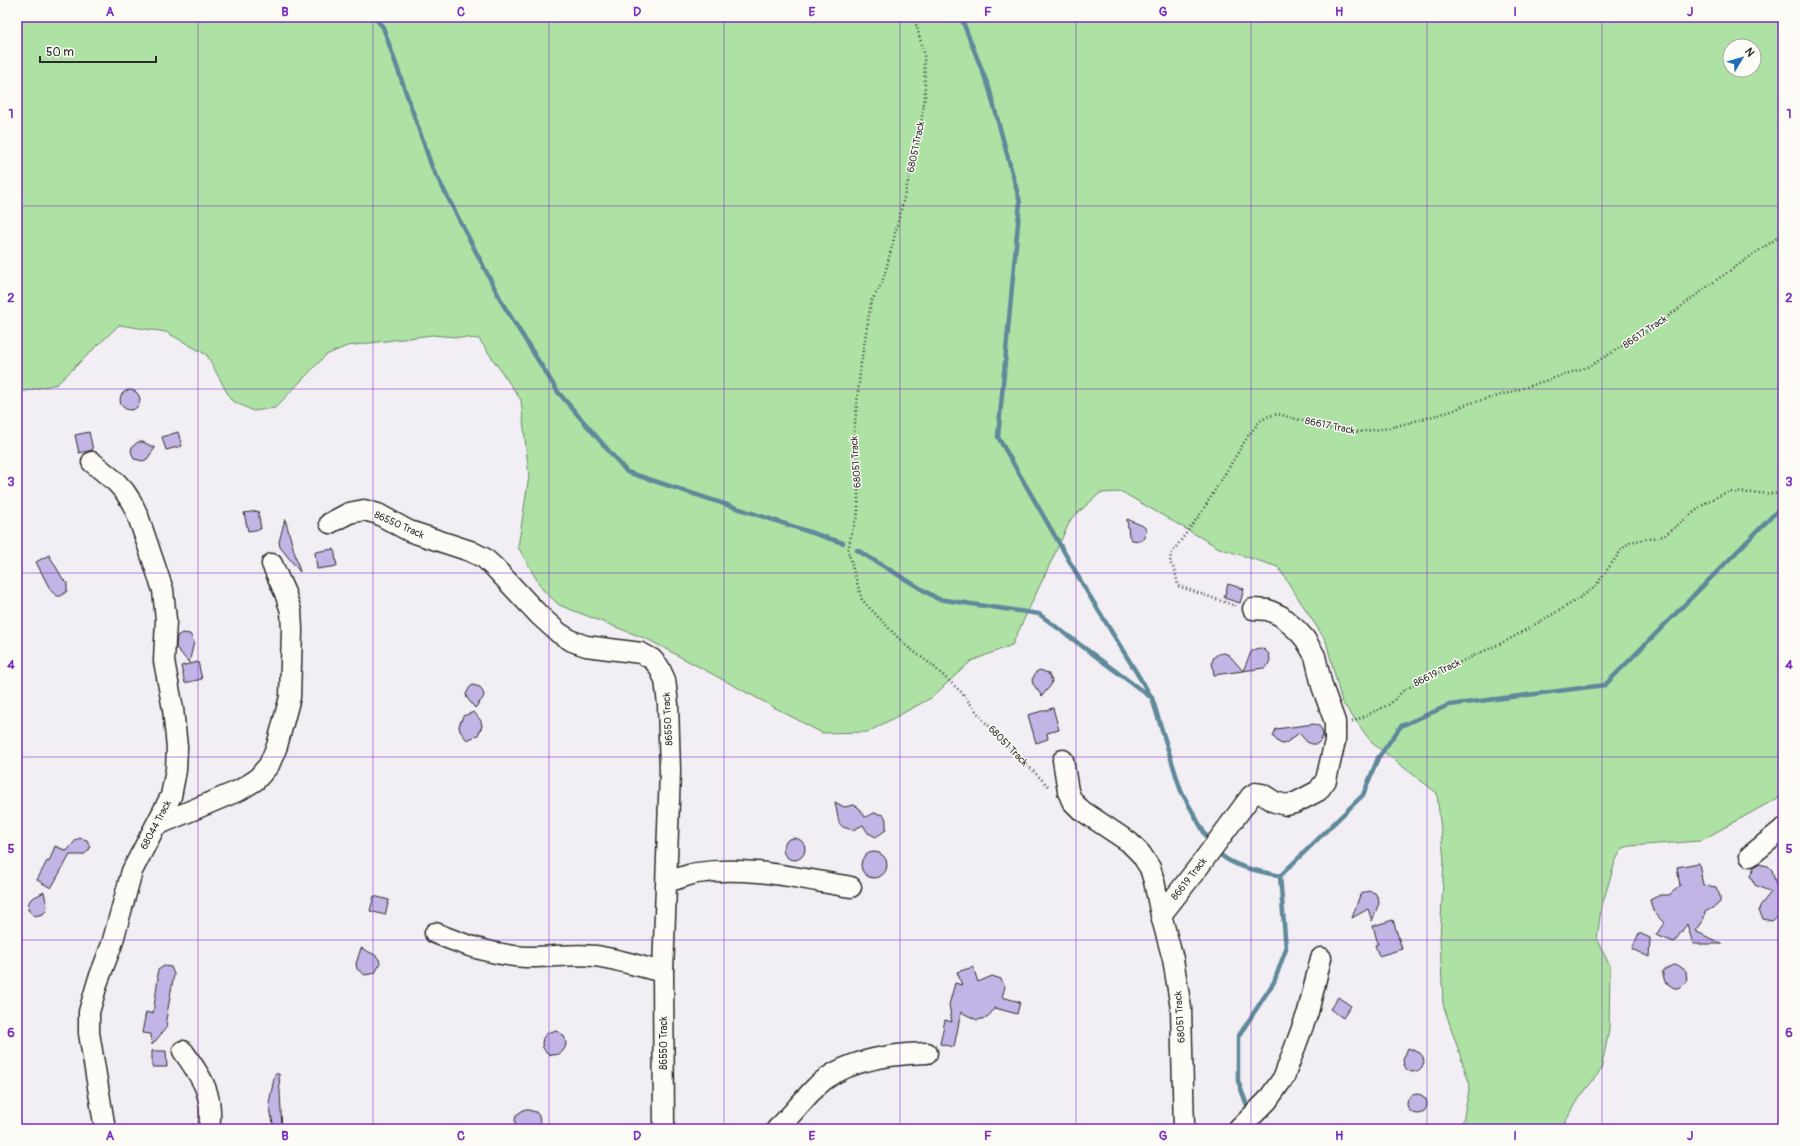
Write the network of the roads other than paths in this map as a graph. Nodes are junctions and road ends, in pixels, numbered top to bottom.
1 (92, 462) dead end
2 (330, 523) dead end
3 (272, 564) dead end
4 (1253, 609) road end
5 (1063, 760) dead end
6 (157, 825) junction
7 (1783, 829) edge
8 (1750, 856) dead end
9 (667, 882) junction
10 (851, 887) dead end
11 (1161, 915) junction
12 (435, 933) dead end
13 (1321, 958) dead end
14 (664, 972) junction
15 (182, 1051) dead end
16 (927, 1053) dead end
17 (104, 1129) edge
18 (209, 1129) edge
19 (664, 1129) edge
20 (777, 1129) edge
21 (1184, 1129) edge
22 (1239, 1129) edge

1 - 6 street, 68044 Track
2 - 9 street, 86550 Track
3 - 6 street
4 - 11 street, 86619 Track
5 - 11 street, 68051 Track
6 - 17 street, 68044 Track
7 - 8 street
9 - 10 street
9 - 14 street, 86550 Track
11 - 21 street, 68051 Track
12 - 14 street
13 - 22 street
14 - 19 street, 86550 Track
15 - 18 street
16 - 20 street

